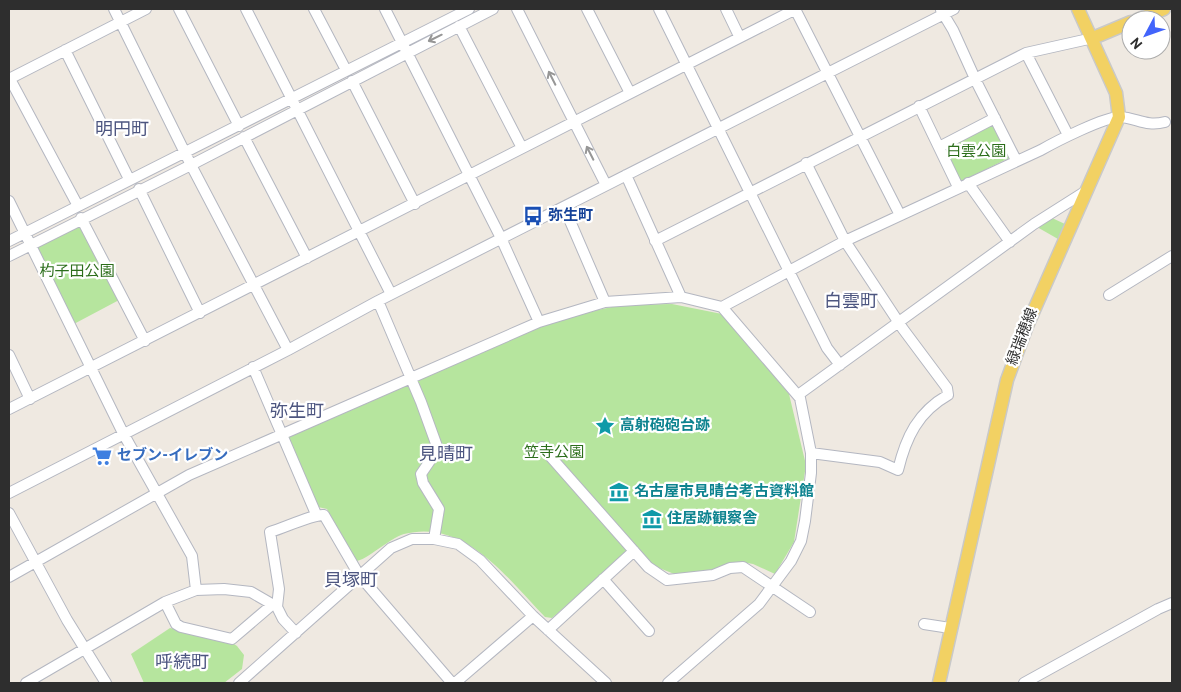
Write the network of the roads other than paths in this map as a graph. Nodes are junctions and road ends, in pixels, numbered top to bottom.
1 (114, 9) edge
2 (146, 9) edge
3 (179, 9) edge
4 (246, 9) edge
5 (314, 9) edge
6 (385, 9) edge
7 (470, 9) edge
8 (493, 9) edge
9 (517, 9) edge
10 (588, 9) edge
11 (659, 9) edge
12 (726, 9) edge
13 (795, 9) edge
14 (954, 9) edge
15 (1078, 9) edge
16 (942, 11) edge
17 (455, 17) edge
18 (121, 21) junction
19 (1121, 26) edge
20 (739, 36) junction
21 (1093, 38) junction
22 (402, 42) junction
23 (66, 50) junction
24 (407, 52) junction
25 (1026, 53) junction
26 (686, 64) junction
27 (346, 70) junction
28 (827, 73) junction
29 (975, 78) junction
30 (9, 79) edge
31 (352, 81) junction
32 (630, 93) junction
33 (291, 99) junction
34 (918, 106) junction
35 (297, 110) junction
36 (1118, 116) junction
37 (995, 118) junction
38 (574, 122) junction
39 (1165, 122) dead end
40 (239, 126) junction
41 (718, 128) junction
42 (1068, 135) junction
43 (860, 136) junction
44 (244, 137) junction
45 (939, 147) junction
46 (522, 148) junction
47 (186, 153) junction
48 (1016, 160) junction
49 (806, 163) junction
50 (191, 165) junction
51 (470, 175) junction
52 (626, 175) junction
53 (129, 179) junction
54 (606, 185) junction
55 (963, 185) junction
56 (139, 189) junction
57 (1086, 191) junction
58 (750, 192) junction
59 (9, 201) edge
60 (415, 204) junction
61 (78, 206) junction
62 (564, 207) junction
63 (900, 215) junction
64 (81, 218) junction
65 (359, 232) junction
66 (25, 233) junction
67 (501, 238) junction
68 (9, 241) edge
69 (655, 241) junction
70 (845, 241) junction
71 (1010, 242) junction
72 (30, 245) junction
73 (9, 256) edge
74 (1172, 256) edge
75 (307, 258) junction
76 (789, 272) junction
77 (254, 286) junction
78 (391, 294) junction
79 (1109, 295) dead end
80 (680, 297) junction
81 (378, 301) junction
82 (605, 302) junction
83 (722, 307) junction
84 (200, 313) junction
85 (539, 322) junction
86 (899, 322) junction
87 (145, 341) junction
88 (288, 350) junction
89 (9, 355) edge
90 (840, 366) junction
91 (253, 367) junction
92 (91, 369) junction
93 (411, 378) junction
94 (798, 395) junction
95 (30, 399) junction
96 (9, 409) edge
97 (123, 433) junction
98 (282, 433) junction
99 (542, 447) dead end
100 (811, 453) junction
101 (9, 492) edge
102 (157, 493) junction
103 (9, 513) edge
104 (316, 514) junction
105 (434, 539) junction
106 (634, 551) junction
107 (36, 562) junction
108 (359, 576) junction
109 (9, 577) edge
110 (603, 579) junction
111 (772, 586) junction
112 (196, 590) junction
113 (165, 602) junction
114 (1172, 603) edge
115 (275, 606) junction
116 (810, 612) dead end
117 (533, 616) junction
118 (924, 624) dead end
119 (950, 628) junction
120 (548, 630) junction
121 (649, 631) dead end
122 (296, 633) junction
123 (85, 647) junction
124 (26, 683) edge
125 (106, 683) edge
126 (239, 683) edge
127 (454, 683) edge
128 (606, 683) edge
129 (668, 683) edge
130 (939, 683) edge
131 (1024, 683) edge

1 - 18 street
2 - 18 street
3 - 40 street
4 - 33 street
5 - 27 street
6 - 22 street
7 - 17 street
8 - 17 street
38 -> 9 street
10 - 32 street
11 - 26 street
12 - 20 street
13 - 20 street
13 - 28 street
14 - 16 street
15 - 21 main road, 緑瑞穂線
16 - 28 street
16 - 29 street
17 - 22 street
17 -> 24 street
17 - 46 street
18 - 23 street
18 - 47 street
19 - 21 main road
20 - 26 street
21 - 25 street
21 - 36 main road, 緑瑞穂線
22 - 24 street
22 - 27 street
23 - 30 street
23 - 53 street
24 - 31 street
24 - 51 street
25 - 29 street
25 - 42 street
26 - 32 street
26 - 41 street
27 - 33 street
28 - 41 street
28 - 43 street
29 - 34 street
29 - 37 street
30 - 61 street
31 - 35 street
31 - 60 street
32 - 38 street
33 - 35 street
33 - 40 street
34 - 43 street
34 - 45 street
35 - 44 street
35 - 65 street
36 - 39 street
36 - 42 street
36 - 57 main road, 緑瑞穂線
37 - 45 street
37 - 48 street
38 - 46 street
54 -> 38 street
40 - 47 street
41 - 52 street
41 - 58 street
42 - 48 street
43 - 49 street
43 - 63 street
44 - 50 street
44 - 75 street
45 - 55 street
46 - 51 street
47 - 50 street
47 - 53 street
48 - 55 street
49 - 58 street
49 - 70 street
50 - 56 street
50 - 77 street
51 - 60 street
51 - 67 street
52 - 54 street
52 - 69 street
53 - 61 street
54 - 62 street
55 - 63 street
55 - 71 street
56 - 64 street
56 - 84 street
57 - 71 street
57 - 119 main road, 緑瑞穂線
58 - 69 street
58 - 76 street
59 - 66 street
60 - 65 street
61 - 66 street
62 - 67 street
62 - 82 street
63 - 70 street
64 - 72 street
64 - 87 street
65 - 75 street
65 - 78 street
66 - 68 street
66 - 72 street
67 - 78 street
67 - 85 street
69 - 80 street
70 - 76 street
70 - 86 street
71 - 86 street
72 - 73 street
72 - 92 street
74 - 79 street
75 - 77 street
76 - 83 street
76 - 90 street
77 - 84 street
77 - 88 street
78 - 81 street
80 - 82 street
80 - 83 street
81 - 88 street
81 - 93 street
82 - 85 street
83 - 94 street
84 - 87 street
85 - 93 street
86 - 90 street
86 - 100 street
87 - 92 street
88 - 91 street
89 - 95 street
90 - 94 street
91 - 97 street
91 - 98 street
92 - 95 street
92 - 97 street
93 - 98 street
93 - 105 street
94 - 100 street
95 - 96 street
97 - 101 street
97 - 102 street
98 - 102 street
98 - 104 street
99 - 106 street
100 - 111 street
102 - 107 street
102 - 112 street
103 - 107 street
104 - 108 street
104 - 115 street
105 - 108 street
105 - 117 street
106 - 110 street
106 - 111 street
107 - 109 street
107 - 123 street
108 - 122 street
108 - 127 street
110 - 120 street
110 - 121 street
111 - 116 street
111 - 129 street
112 - 113 street
112 - 115 street
113 - 115 street
113 - 123 street
114 - 131 street
115 - 122 street
117 - 120 street
117 - 127 street
118 - 119 street
119 - 130 main road, 緑瑞穂線
120 - 128 street
122 - 126 street
123 - 124 street
123 - 125 street

